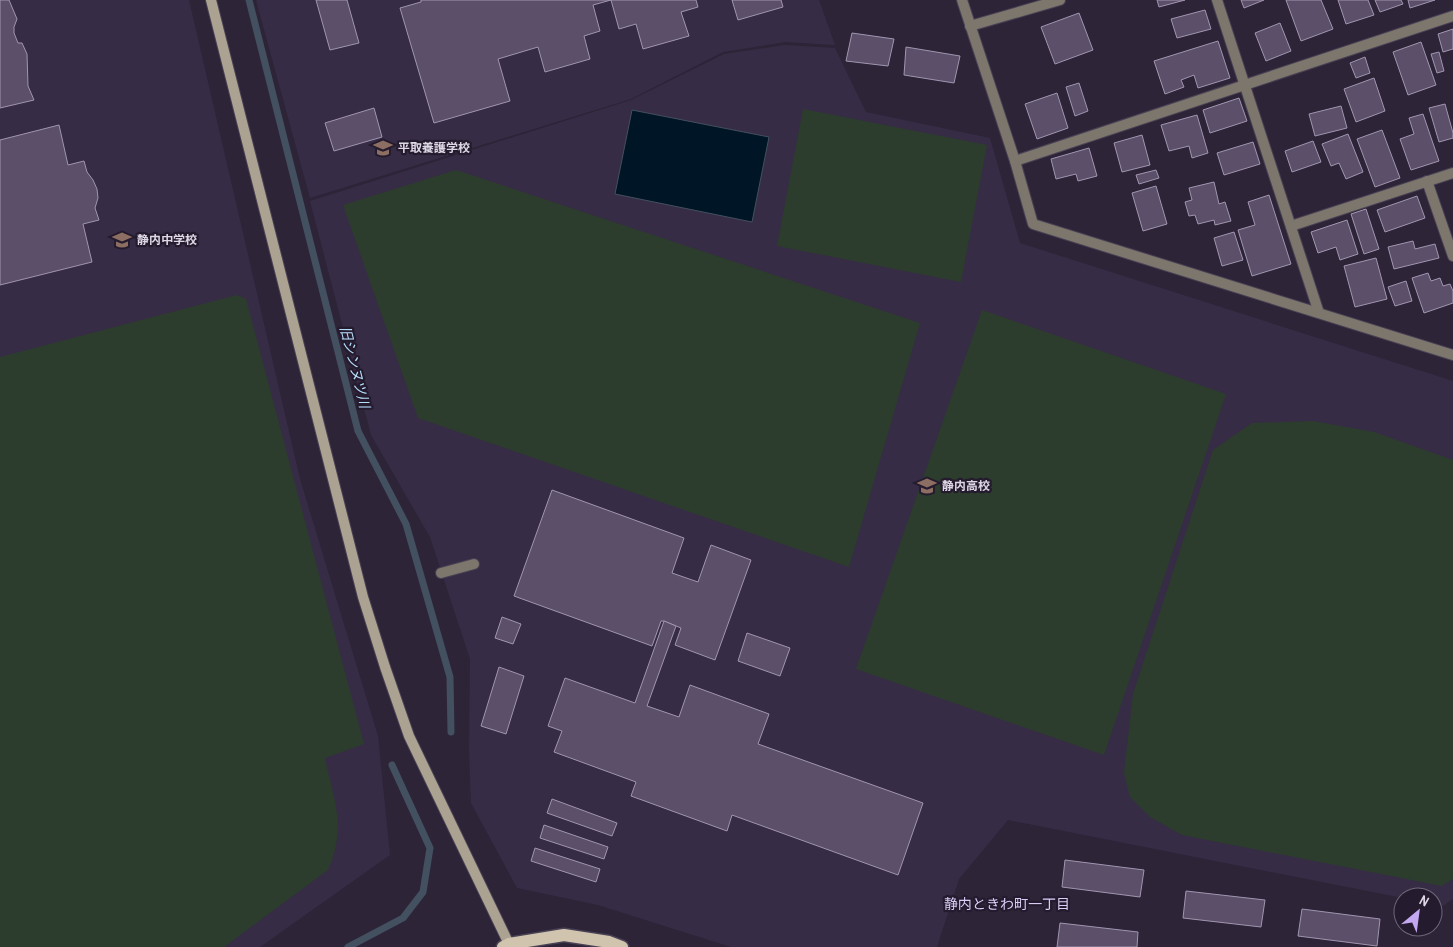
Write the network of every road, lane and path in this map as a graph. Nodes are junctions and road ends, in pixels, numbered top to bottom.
1 (211, 0) edge
2 (962, 0) edge
3 (1060, 0) edge
4 (1217, 0) edge
5 (1453, 16) edge
6 (970, 26) junction
7 (1246, 85) junction
8 (1015, 161) junction
9 (1453, 173) edge
10 (1427, 181) junction
11 (1291, 226) junction
12 (1453, 256) edge
13 (1319, 313) junction
14 (1453, 354) edge
15 (474, 564) dead end
16 (441, 573) dead end
17 (508, 946) edge
18 (622, 947) edge

1 - 17 street
2 - 6 street
3 - 6 street
4 - 7 street
5 - 7 street
6 - 8 street
7 - 8 street
7 - 11 street
8 - 13 street
9 - 10 street
10 - 11 street
10 - 12 street
11 - 13 street
13 - 14 street
15 - 16 street
17 - 18 main road

